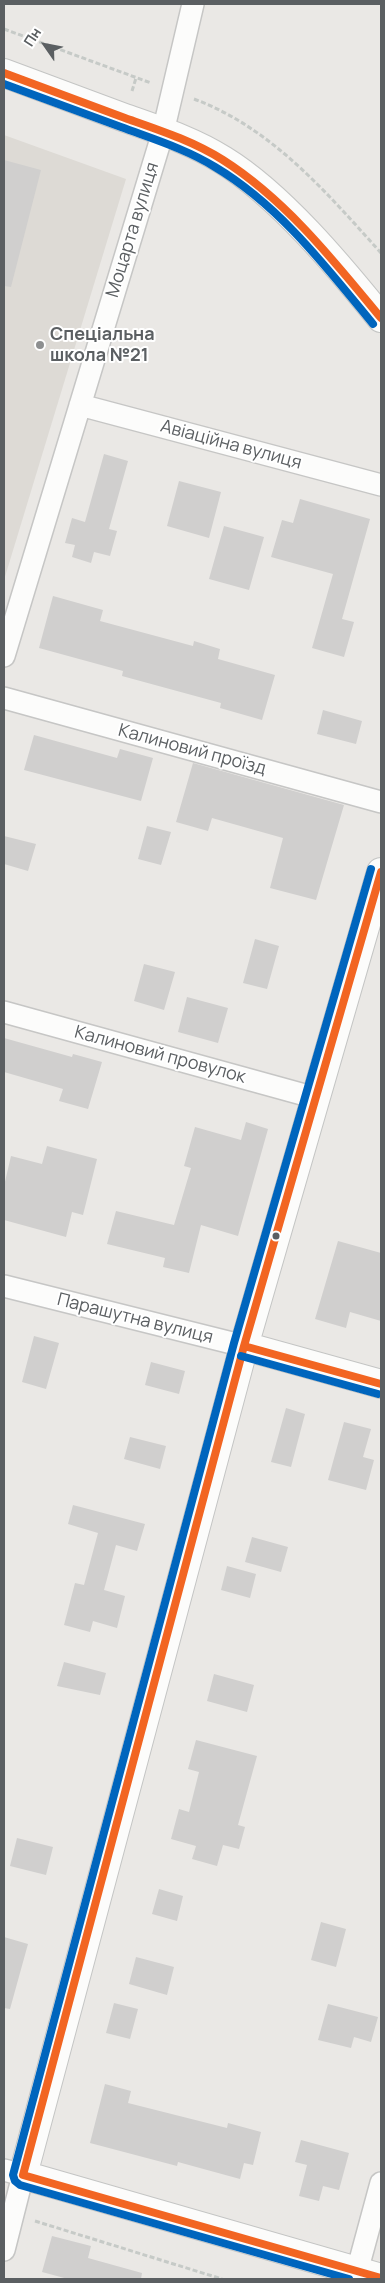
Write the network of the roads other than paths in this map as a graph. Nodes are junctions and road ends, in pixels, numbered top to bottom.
1 (193, 4) edge
2 (4, 73) edge
3 (163, 132) junction
4 (381, 318) edge
5 (80, 405) junction
6 (381, 485) edge
7 (4, 656) edge
8 (4, 698) edge
9 (381, 802) edge
10 (381, 872) edge
11 (4, 1012) edge
12 (316, 1098) junction
13 (4, 1286) edge
14 (244, 1346) junction
15 (381, 1384) edge
16 (13, 2172) edge
17 (381, 2183) edge
18 (4, 2250) edge
19 (365, 2276) edge

1 - 3 street, Моцарта вулиця
2 - 3 main road
3 - 4 main road
3 - 5 street, Моцарта вулиця
5 - 6 street, Авіаційна вулиця
5 - 7 street, Моцарта вулиця
8 - 9 street, Калиновий проїзд
10 - 12 main road
11 - 12 street, Калиновий провулок
12 - 14 main road
13 - 14 street, Парашутна вулиця
14 - 15 main road, Парашутна вулиця
14 - 16 main road
16 - 18 street
16 - 19 main road
17 - 19 street

